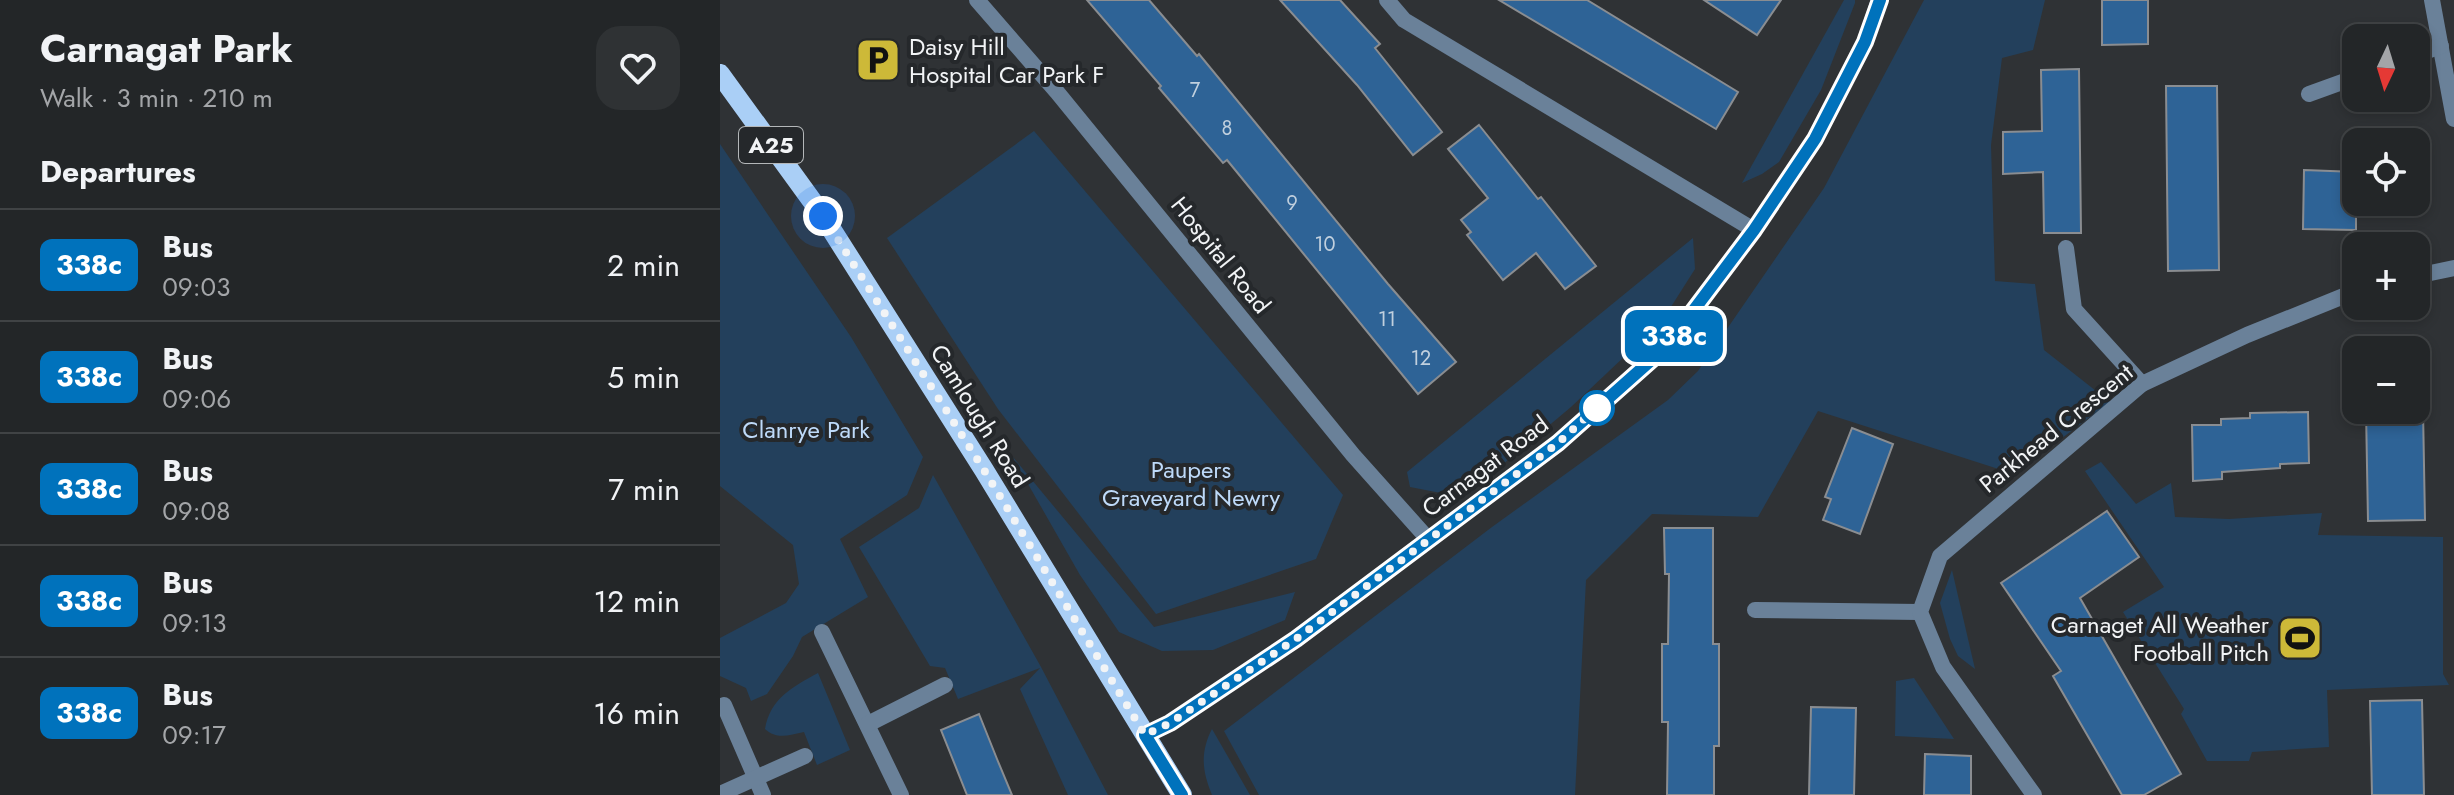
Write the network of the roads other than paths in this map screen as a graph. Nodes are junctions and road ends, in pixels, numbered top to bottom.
1 (977, 0) edge
2 (1387, 0) edge
3 (1879, 0) edge
4 (2432, 0) edge
5 (2441, 46) junction
6 (2430, 50) edge
7 (720, 74) edge
8 (2342, 82) edge
9 (2309, 94) dead end
10 (2454, 119) edge
11 (1754, 230) junction
12 (2066, 248) dead end
13 (2454, 268) edge
14 (2430, 273) edge
15 (2342, 297) edge
16 (2142, 384) junction
17 (1428, 539) junction
18 (1755, 610) dead end
19 (1920, 612) junction
20 (822, 632) dead end
21 (945, 685) dead end
22 (724, 705) dead end
23 (868, 724) junction
24 (1145, 735) junction
25 (805, 756) dead end
26 (756, 778) junction
27 (720, 794) edge
28 (763, 795) edge
29 (901, 795) edge
30 (1182, 795) edge
31 (2034, 795) edge

1 - 17 street, Hospital Road
2 - 11 street
3 - 11 street, Carnagat Road
4 - 5 street
5 - 6 street
5 - 10 street
7 - 24 main road, Camlough Road / A25
8 - 9 street
11 - 17 street, Carnagat Road
12 - 16 street
13 - 14 street
15 - 16 street, Parkhead Crescent
16 - 19 street, Parkhead Crescent
17 - 24 street, Carnagat Road
18 - 19 street
19 - 31 street
20 - 23 street
21 - 23 street
22 - 26 street
23 - 29 street
24 - 30 main road, Camlough Road / A25
25 - 26 street
26 - 27 street
26 - 28 street

